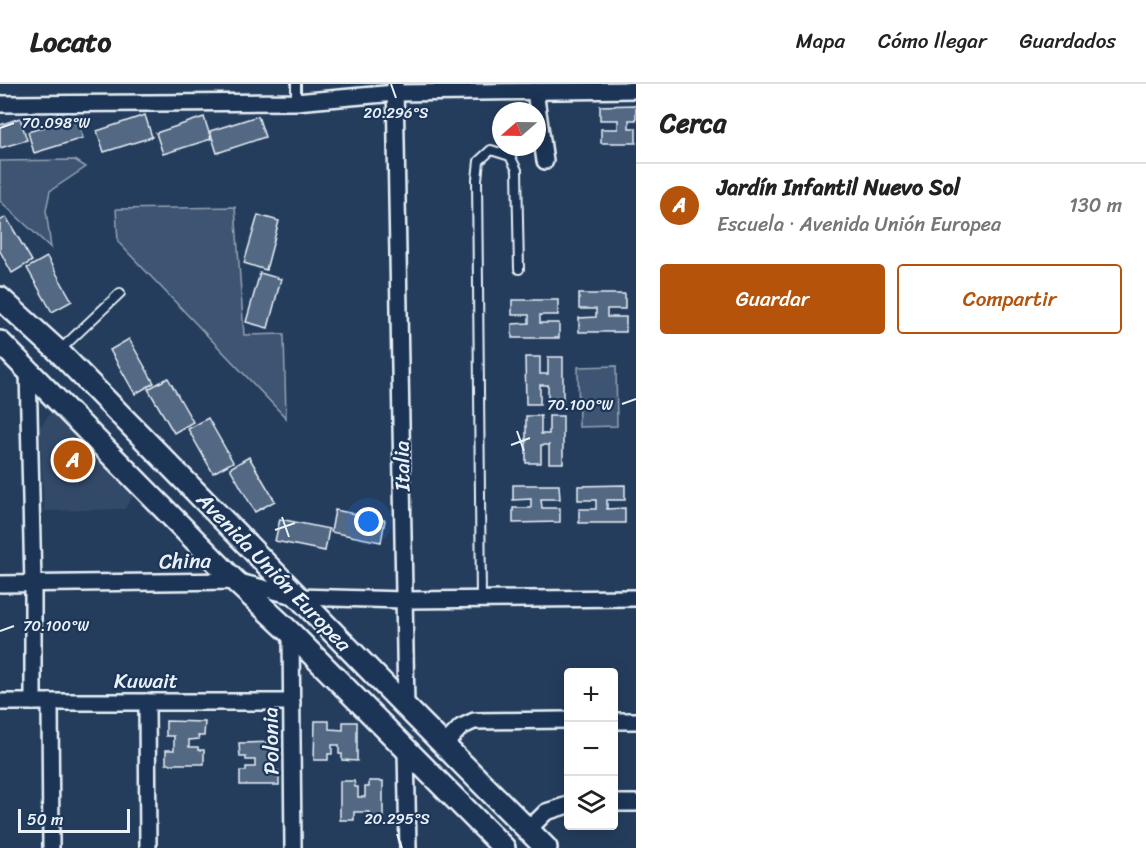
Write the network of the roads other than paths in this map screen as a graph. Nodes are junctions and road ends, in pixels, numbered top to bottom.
1 (296, 84) edge
2 (395, 88) edge
3 (636, 90) edge
4 (535, 92) junction
5 (296, 102) junction
6 (0, 104) edge
7 (546, 161) dead end
8 (519, 269) dead end
9 (120, 293) dead end
10 (0, 298) edge
11 (0, 342) edge
12 (58, 351) junction
13 (28, 370) junction
14 (235, 581) junction
15 (0, 584) edge
16 (33, 584) junction
17 (298, 597) junction
18 (636, 598) edge
19 (481, 599) junction
20 (404, 600) junction
21 (291, 633) junction
22 (0, 702) edge
23 (33, 702) junction
24 (50, 702) junction
25 (147, 702) junction
26 (292, 702) junction
27 (406, 707) junction
28 (564, 720) edge
29 (618, 721) edge
30 (636, 721) edge
31 (444, 745) junction
32 (406, 750) junction
33 (618, 803) edge
34 (636, 803) edge
35 (564, 806) edge
36 (528, 830) junction
37 (51, 848) edge
38 (148, 848) edge
39 (293, 848) edge
40 (408, 848) edge
41 (504, 848) edge
42 (546, 848) edge

1 - 5 lane
2 - 4 street
2 - 5 street
2 - 20 street, Italia
3 - 4 street
4 - 7 street
5 - 6 street
8 - 19 lane
9 - 12 lane
10 - 12 street, Avenida Unión Europea
11 - 13 street, Avenida Unión Europea
12 - 17 street, Avenida Unión Europea
13 - 14 street, Avenida Unión Europea
13 - 16 street
14 - 16 street, China
14 - 17 street, China
14 - 21 street, Avenida Unión Europea
15 - 16 street, China
16 - 23 street
17 - 20 street, China
17 - 27 street, Avenida Unión Europea
18 - 19 street, China
19 - 20 street, China
20 - 27 street, Italia
21 - 26 street, Polonia
21 - 32 street, Avenida Unión Europea
22 - 23 street, Kuwait
23 - 24 street, Kuwait
24 - 25 street, Kuwait
24 - 37 street
25 - 26 street, Kuwait
25 - 38 street
26 - 39 street, Polonia
27 - 31 street, Avenida Unión Europea
27 - 32 street, Italia
28 - 31 street
29 - 30 street
31 - 36 street, Avenida Unión Europea
32 - 40 street, Italia
32 - 41 street, Avenida Unión Europea
33 - 34 street
35 - 36 street
36 - 42 street, Avenida Unión Europea

